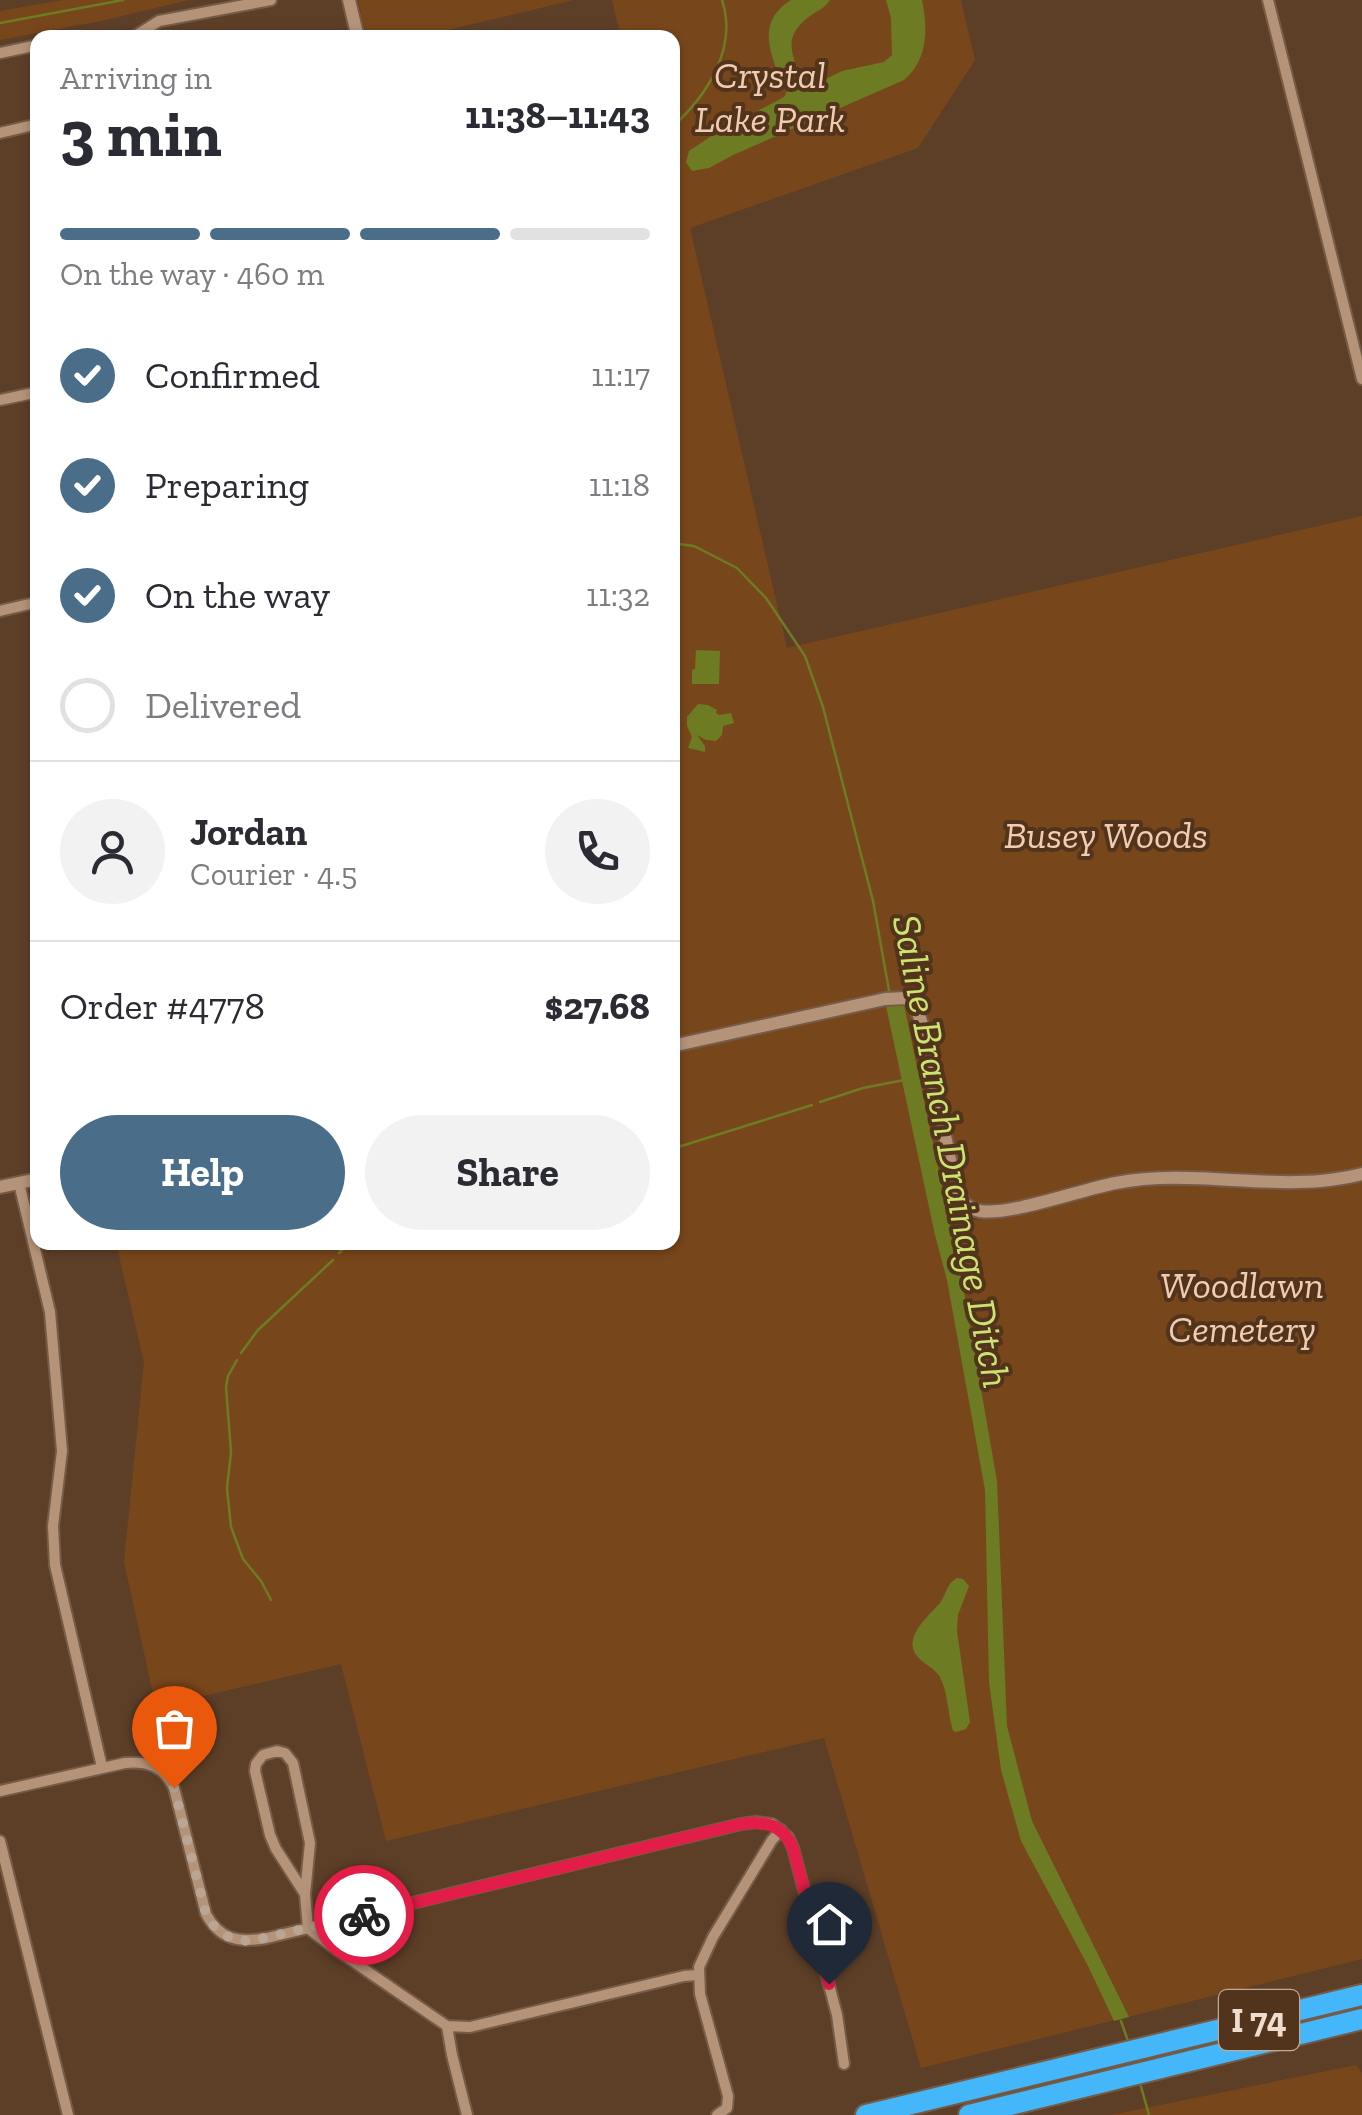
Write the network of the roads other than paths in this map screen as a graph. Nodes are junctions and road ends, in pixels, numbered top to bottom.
1 (270, 0) edge
2 (349, 0) edge
3 (1268, 0) edge
4 (145, 30) edge
5 (356, 30) edge
6 (30, 47) edge
7 (0, 53) edge
8 (30, 126) edge
9 (0, 132) edge
10 (1357, 338) edge
11 (1362, 379) edge
12 (30, 394) edge
13 (0, 400) edge
14 (30, 604) edge
15 (0, 611) edge
16 (680, 1044) edge
17 (1362, 1174) edge
18 (30, 1181) edge
19 (19, 1183) junction
20 (0, 1188) edge
21 (30, 1227) edge
22 (36, 1250) edge
23 (102, 1767) junction
24 (0, 1791) edge
25 (782, 1830) junction
26 (0, 1841) edge
27 (305, 1894) junction
28 (308, 1928) junction
29 (698, 1975) junction
30 (1362, 1996) edge
31 (1362, 2019) edge
32 (447, 2026) junction
33 (844, 2064) dead end
34 (68, 2115) edge
35 (467, 2115) edge
36 (717, 2115) edge
37 (866, 2115) edge
38 (969, 2115) edge

1 - 4 street
2 - 5 street
3 - 10 street
6 - 7 street
8 - 9 street
10 - 11 street
12 - 13 street
14 - 15 street
16 - 17 street
18 - 19 street
19 - 20 street
19 - 21 street
22 - 23 street
23 - 24 street
23 - 28 street
25 - 28 street
25 - 29 street
25 - 33 street
26 - 34 street
27 - 27 street
27 - 28 street
28 - 32 street
29 - 32 street
29 - 36 street
30 - 37 highway, I 74
31 - 38 highway, I 74
32 - 35 street

